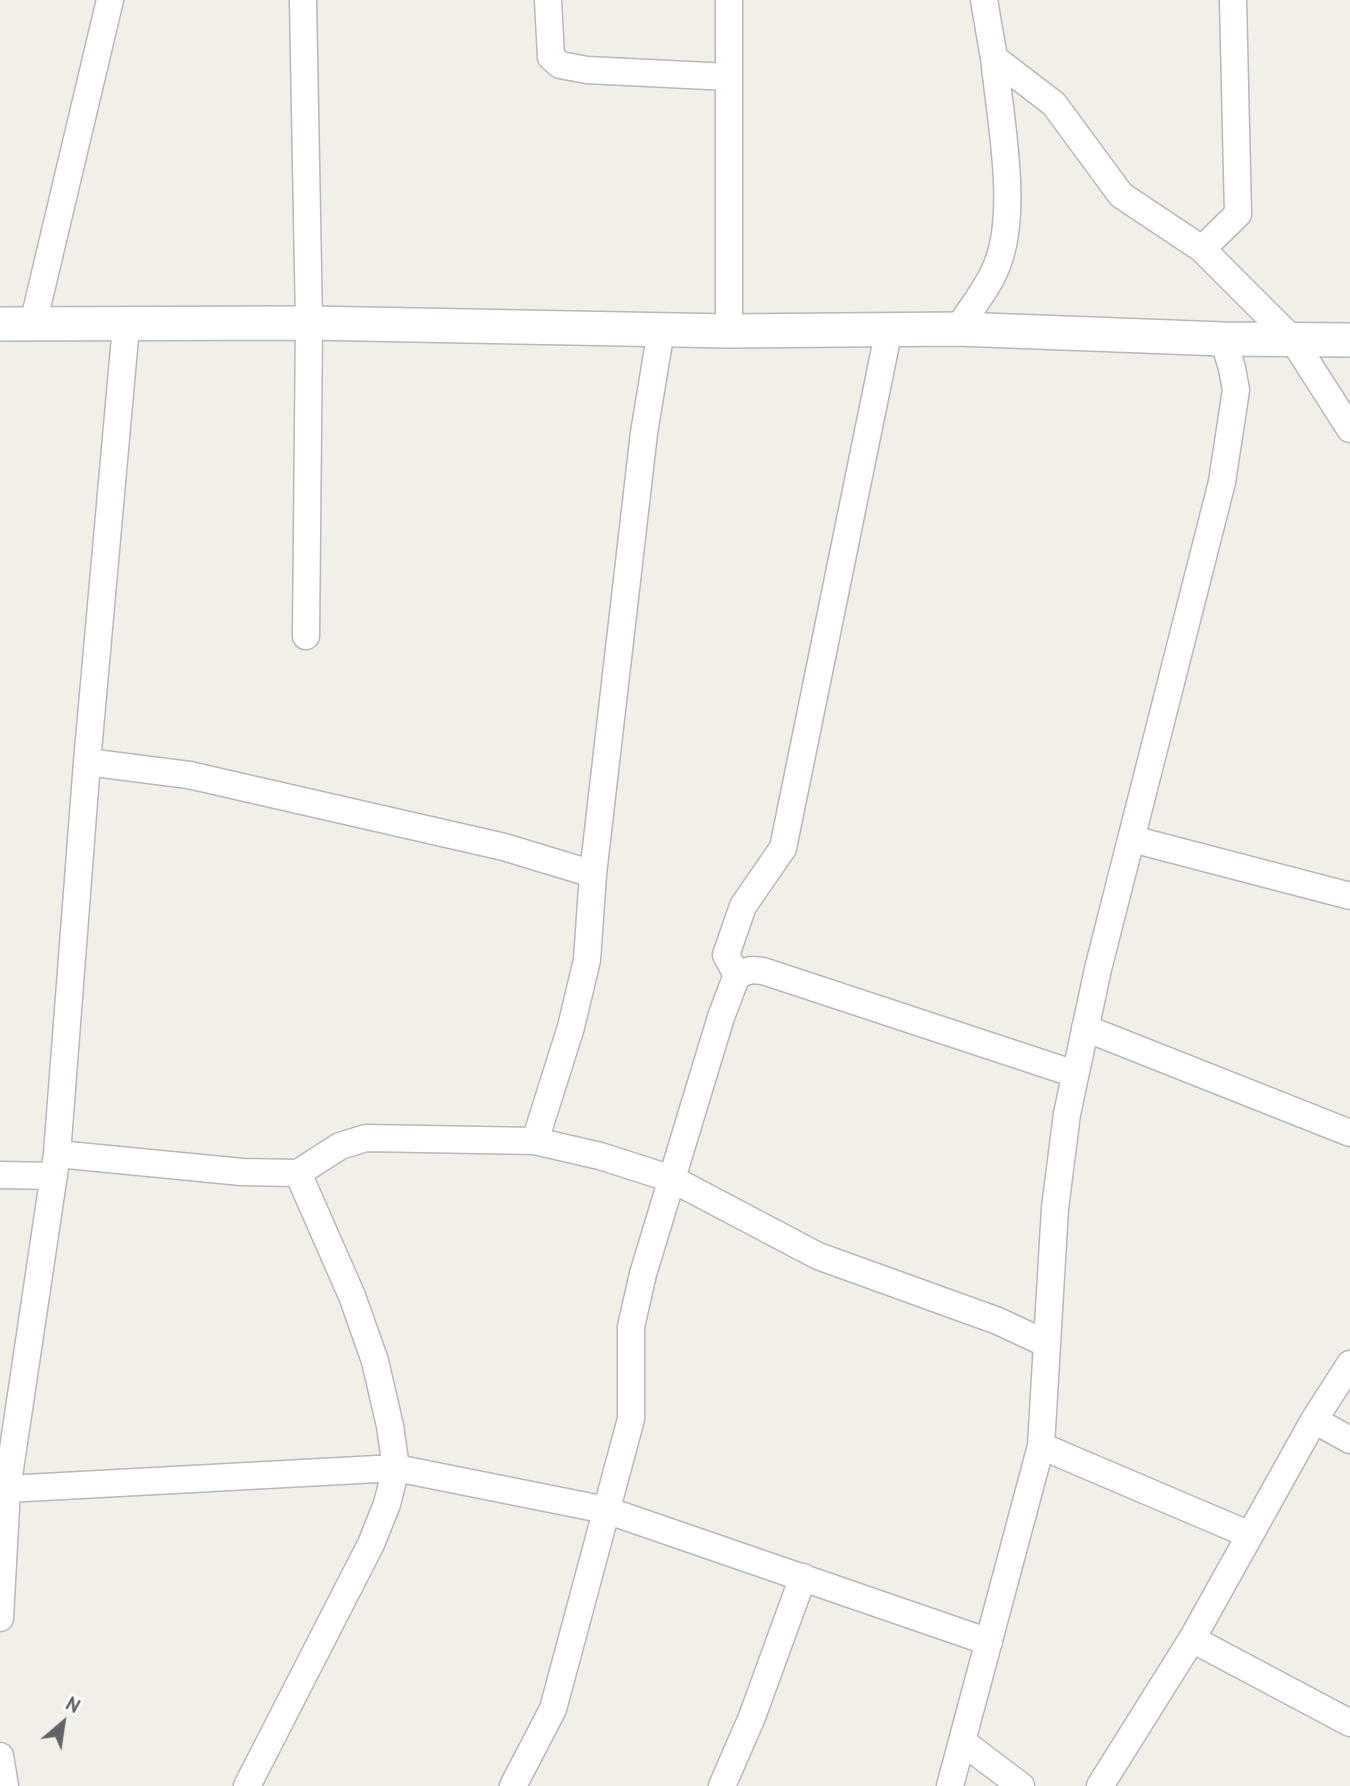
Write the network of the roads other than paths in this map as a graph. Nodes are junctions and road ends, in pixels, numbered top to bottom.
1 (110, 0) edge
2 (303, 0) edge
3 (548, 0) edge
4 (729, 0) edge
5 (984, 0) edge
6 (1233, 0) edge
7 (994, 58) junction
8 (729, 76) junction
9 (1202, 249) junction
10 (309, 323) junction
11 (0, 324) edge
12 (33, 324) junction
13 (126, 326) junction
14 (889, 329) junction
15 (958, 329) junction
16 (661, 330) junction
17 (729, 331) junction
18 (1223, 339) junction
19 (1293, 340) junction
20 (1350, 340) edge
21 (1350, 429) edge
22 (306, 636) dead end
23 (87, 762) junction
24 (1132, 839) junction
25 (593, 874) junction
26 (1350, 896) edge
27 (737, 975) junction
28 (1085, 1028) junction
29 (1076, 1074) junction
30 (1350, 1133) edge
31 (535, 1141) junction
32 (55, 1165) junction
33 (298, 1173) junction
34 (0, 1175) edge
35 (672, 1179) junction
36 (1045, 1343) junction
37 (1350, 1364) edge
38 (1314, 1420) junction
39 (1350, 1440) edge
40 (1041, 1446) junction
41 (396, 1468) junction
42 (7, 1489) junction
43 (606, 1510) junction
44 (1250, 1535) junction
45 (803, 1577) junction
46 (0, 1618) edge
47 (1192, 1639) junction
48 (989, 1642) junction
49 (1350, 1723) edge
50 (964, 1743) junction
51 (0, 1756) edge
52 (5, 1786) edge
53 (247, 1786) edge
54 (513, 1786) edge
55 (722, 1786) edge
56 (950, 1786) edge
57 (1021, 1786) edge
58 (1100, 1786) edge

1 - 12 street
2 - 10 street
3 - 8 street
4 - 8 street
5 - 7 street
6 - 9 street
7 - 9 street
7 - 15 street
8 - 17 street
9 - 19 street
10 - 13 street
10 - 16 street
10 - 22 street
11 - 12 street
12 - 13 street
13 - 23 street
14 - 15 street
14 - 17 street
14 - 27 street
15 - 18 street
16 - 17 street
16 - 25 street
18 - 19 street
18 - 24 street
19 - 20 street
19 - 21 street
23 - 25 street
23 - 32 street
24 - 26 street
24 - 28 street
25 - 31 street
27 - 29 street
27 - 35 street
28 - 29 street
28 - 30 street
29 - 36 street
31 - 33 street
31 - 35 street
32 - 33 street
32 - 34 street
32 - 42 street
33 - 41 street
35 - 36 street
35 - 43 street
36 - 40 street
37 - 38 street
38 - 39 street
38 - 44 street
40 - 44 street
40 - 48 street
41 - 42 street
41 - 43 street
41 - 53 street
42 - 46 street
43 - 45 street
43 - 54 street
44 - 47 street
45 - 48 street
45 - 55 street
47 - 49 street
47 - 58 street
48 - 50 street
50 - 56 street
50 - 57 street
51 - 52 street

